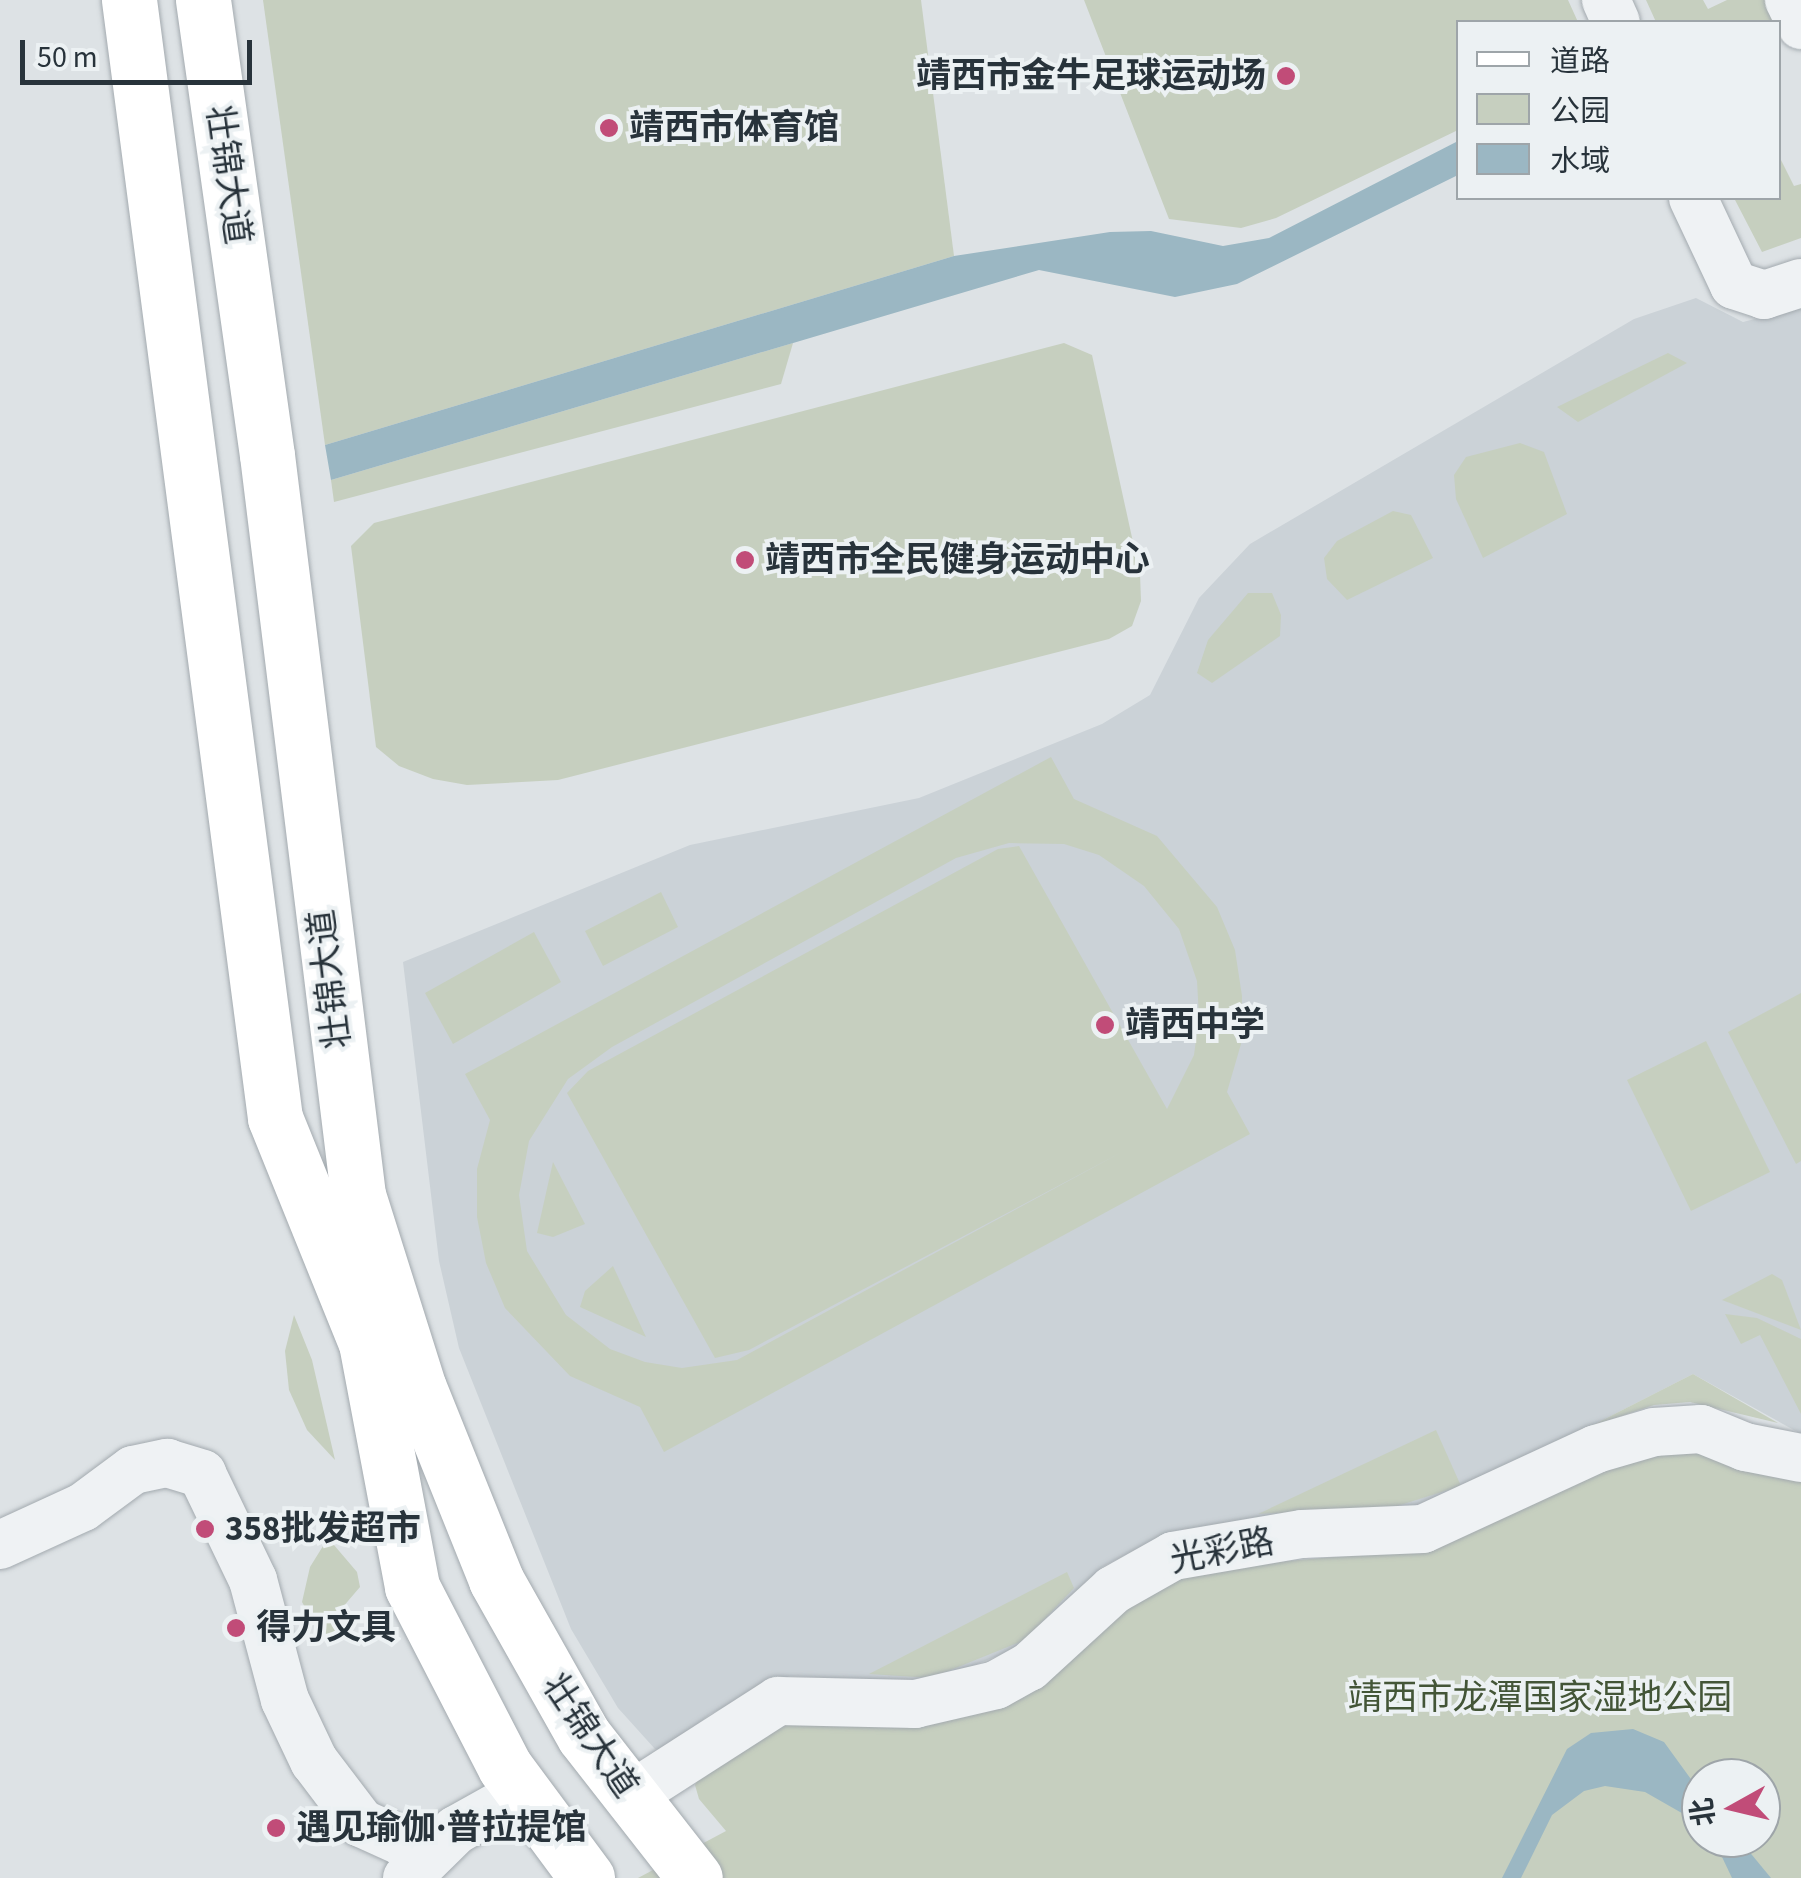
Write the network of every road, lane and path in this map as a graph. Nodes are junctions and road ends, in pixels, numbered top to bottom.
1 (129, 0) edge
2 (203, 0) edge
3 (1790, 0) edge
4 (1801, 25) edge
5 (1694, 200) edge
6 (1715, 200) edge
7 (1801, 259) edge
8 (1801, 283) edge
9 (1801, 1458) edge
10 (0, 1544) edge
11 (522, 1793) junction
12 (630, 1796) junction
13 (413, 1869) edge
14 (587, 1878) edge
15 (694, 1878) edge

1 - 11 main road, 壮锦大道
2 - 12 main road, 壮锦大道
3 - 4 street
5 - 8 street
6 - 7 street
9 - 12 street, 光彩路
10 - 13 street
11 - 13 street
11 - 14 main road, 壮锦大道
12 - 15 main road, 壮锦大道

